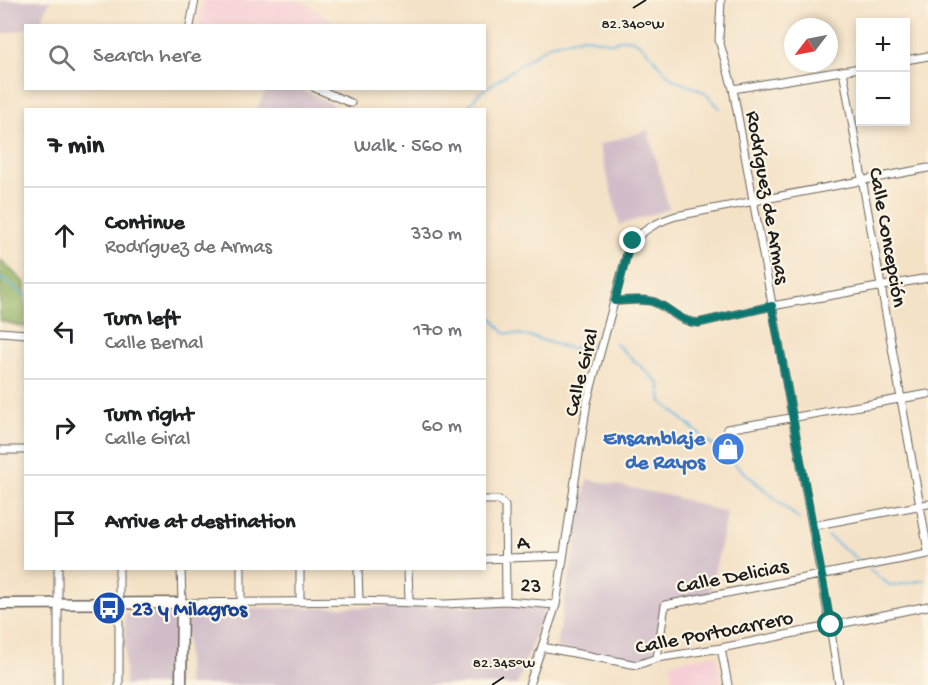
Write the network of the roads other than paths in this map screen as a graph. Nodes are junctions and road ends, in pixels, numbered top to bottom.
1 (195, 0) edge
2 (721, 0) edge
3 (190, 24) edge
4 (928, 56) edge
5 (910, 59) edge
6 (856, 69) edge
7 (843, 71) junction
8 (733, 89) junction
9 (320, 90) edge
10 (351, 103) dead end
11 (928, 168) edge
12 (861, 180) junction
13 (753, 200) junction
14 (928, 278) edge
15 (881, 287) junction
16 (615, 301) junction
17 (772, 306) junction
18 (0, 332) edge
19 (24, 334) edge
20 (928, 394) edge
21 (901, 399) junction
22 (792, 417) junction
23 (727, 429) dead end
24 (0, 450) edge
25 (24, 450) edge
26 (486, 500) edge
27 (924, 504) edge
28 (812, 526) junction
29 (928, 553) edge
30 (563, 556) junction
31 (506, 558) junction
32 (486, 559) edge
33 (58, 570) edge
34 (119, 570) edge
35 (181, 570) edge
36 (241, 570) edge
37 (300, 570) edge
38 (358, 570) edge
39 (408, 570) edge
40 (820, 575) junction
41 (300, 601) junction
42 (358, 601) junction
43 (409, 601) junction
44 (506, 601) junction
45 (241, 602) junction
46 (119, 603) junction
47 (182, 603) junction
48 (0, 604) edge
49 (58, 604) junction
50 (556, 605) junction
51 (928, 606) edge
52 (831, 625) junction
53 (542, 647) junction
54 (721, 648) junction
55 (657, 658) junction
56 (58, 685) edge
57 (119, 685) edge
58 (181, 685) edge
59 (529, 685) edge
60 (728, 685) edge
61 (839, 685) edge

1 - 3 street
2 - 8 street, Rodríguez de Armas
4 - 5 street
6 - 7 street
7 - 8 street
7 - 12 street, Calle Concepción
8 - 13 street, Rodríguez de Armas
9 - 10 street
11 - 12 street, Calle Giral
12 - 13 street, Calle Giral
12 - 15 street, Calle Concepción
13 - 16 street, Calle Giral
13 - 17 street, Rodríguez de Armas
14 - 15 street
15 - 17 street
15 - 21 street, Calle Concepción
16 - 17 street
16 - 30 street, Calle Giral
17 - 22 street, Rodríguez de Armas
18 - 19 street
20 - 21 street
21 - 22 street
21 - 27 street, Calle Concepción
22 - 23 street
22 - 28 street, Rodríguez de Armas
24 - 25 street
26 - 31 street
27 - 28 street
27 - 29 street, Calle Concepción
28 - 40 street, Rodríguez de Armas
29 - 40 street, Calle Delicias
30 - 31 street, A
30 - 50 street, Calle Giral
31 - 32 street, A
31 - 44 street
33 - 49 street
34 - 46 street
35 - 47 street
36 - 45 street
37 - 41 street
38 - 42 street
39 - 43 street
40 - 52 street, Rodríguez de Armas
40 - 55 street, Calle Delicias
41 - 42 street, 23
41 - 45 street, 23
42 - 43 street, 23
43 - 44 street, 23
44 - 50 street, 23
45 - 47 street, 23
46 - 47 street, 23
46 - 49 street, 23
46 - 57 street
47 - 58 street
48 - 49 street, 23
49 - 56 street
50 - 53 street, Calle Giral
51 - 52 street, Calle Portocarrero
52 - 54 street, Calle Portocarrero
52 - 61 street, Rodríguez de Armas
53 - 55 street, Calle Portocarrero
53 - 59 street, Calle Giral
54 - 55 street, Calle Portocarrero
54 - 60 street

